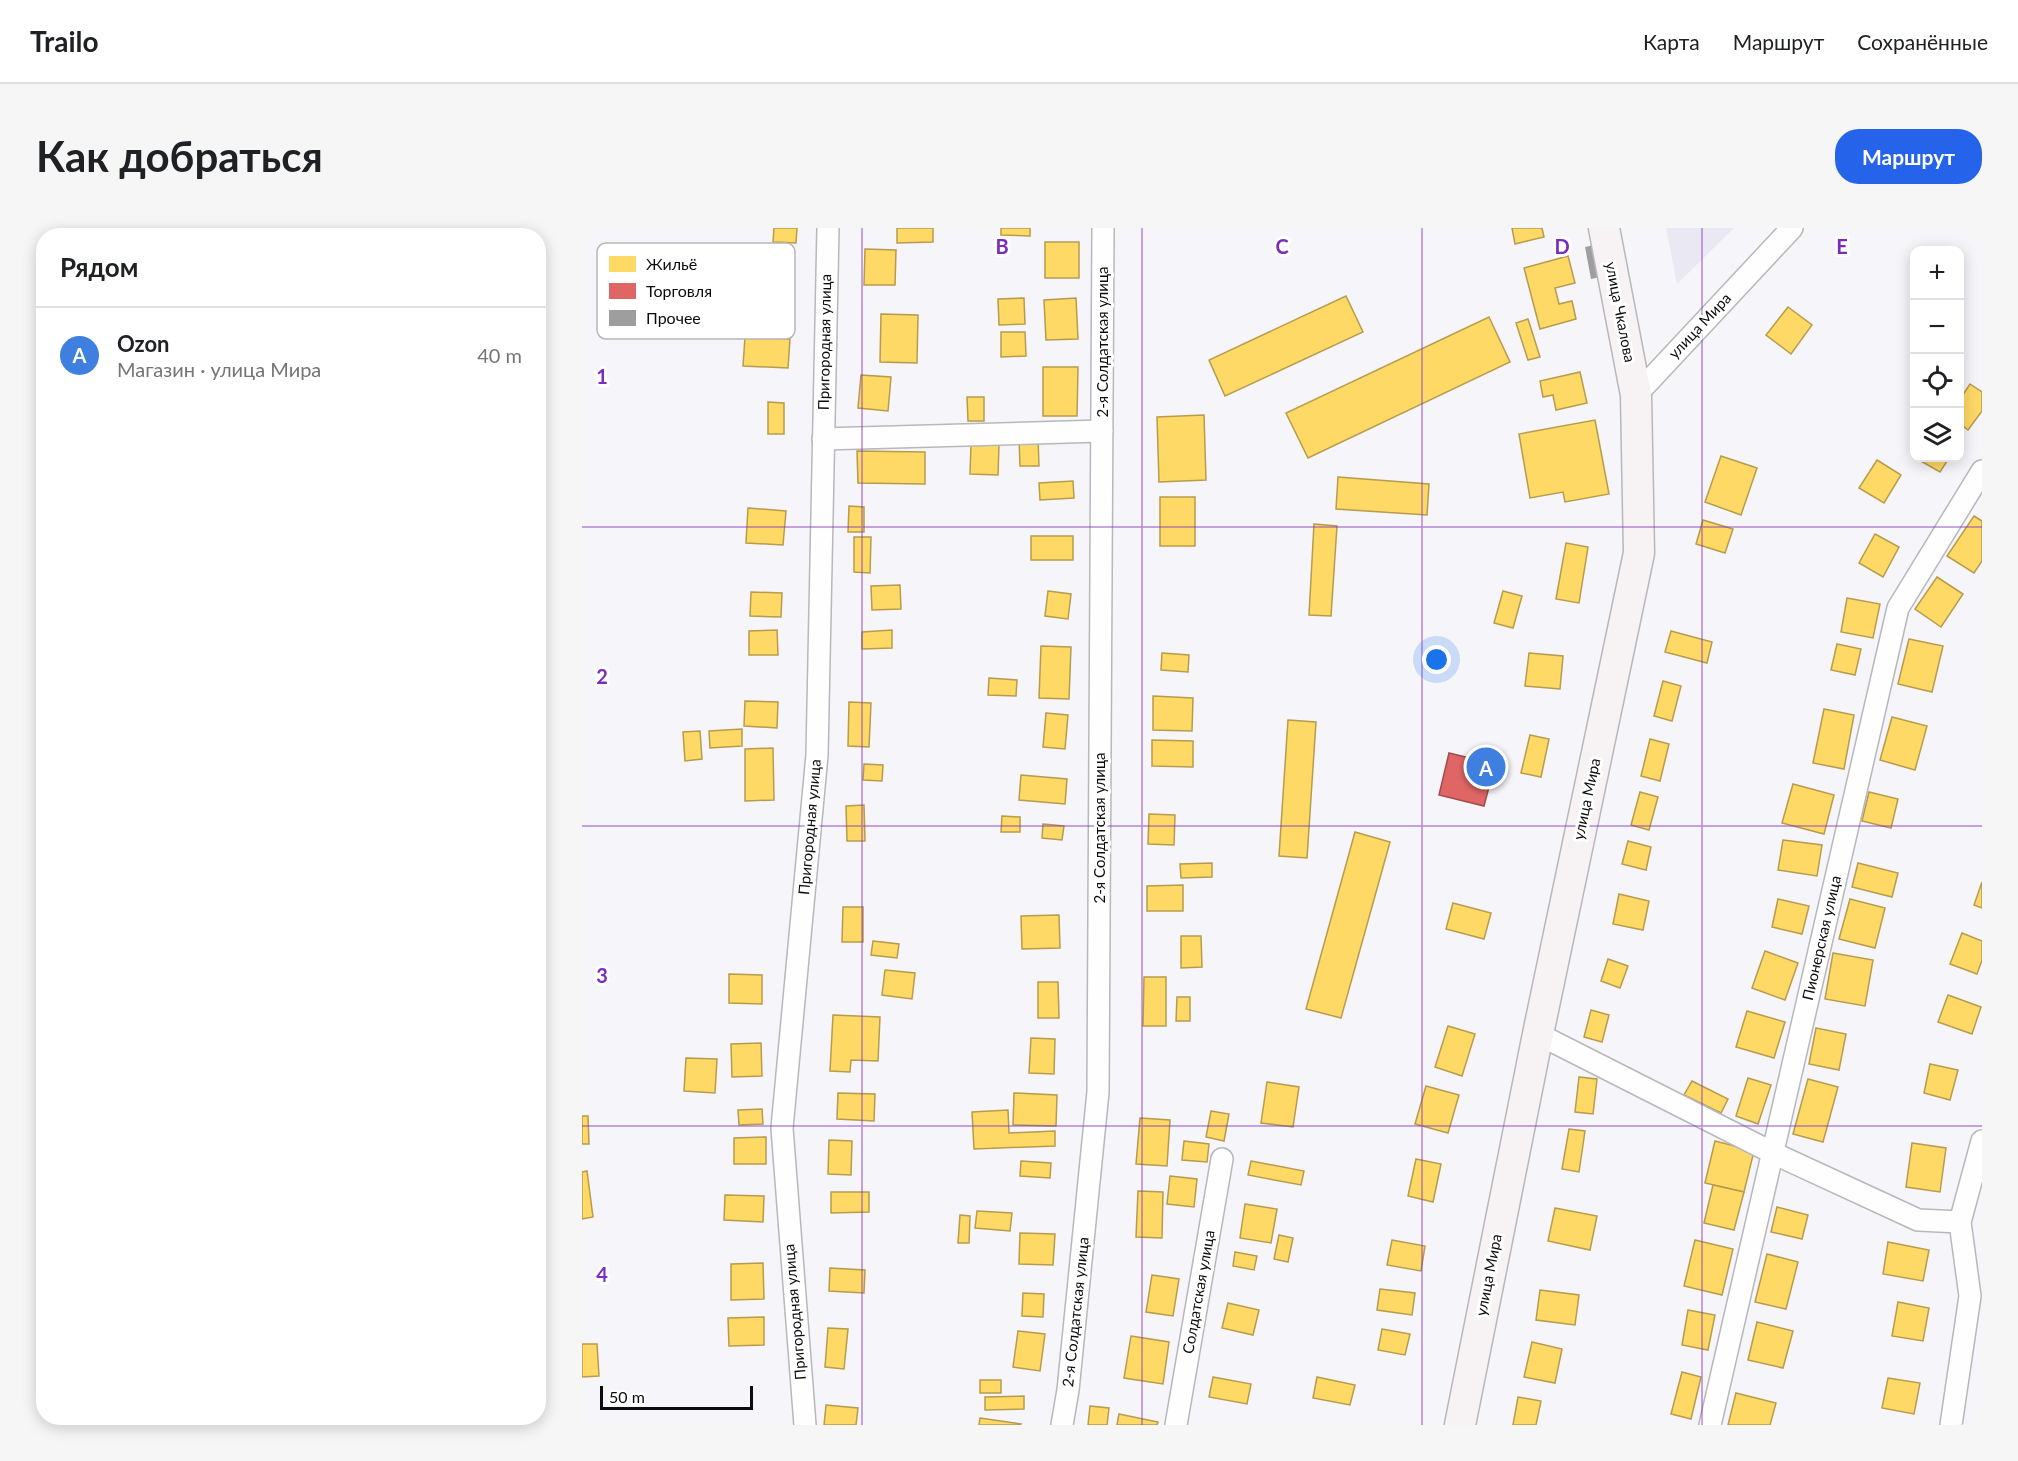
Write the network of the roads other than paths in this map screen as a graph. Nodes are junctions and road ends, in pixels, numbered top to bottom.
1 (828, 228) edge
2 (1103, 228) edge
3 (1604, 228) edge
4 (1792, 228) edge
5 (1636, 395) junction
6 (1102, 431) junction
7 (824, 439) junction
8 (1982, 471) edge
9 (1538, 1034) junction
10 (1982, 1141) edge
11 (1773, 1153) junction
12 (1222, 1159) dead end
13 (1960, 1222) junction
14 (805, 1425) edge
15 (1062, 1425) edge
16 (1176, 1425) edge
17 (1460, 1425) edge
18 (1710, 1425) edge
19 (1951, 1425) edge

1 - 7 street, Пригородная улица
2 - 6 street, 2-я Солдатская улица
3 - 5 street, улица Чкалова
4 - 5 street, улица Мира
5 - 9 street, улица Мира
6 - 7 street
6 - 15 street, 2-я Солдатская улица
7 - 14 street, Пригородная улица
8 - 11 street, Пионерская улица
9 - 11 street
9 - 17 street, улица Мира
10 - 13 street
11 - 13 street
11 - 18 street, Пионерская улица
12 - 16 street, Солдатская улица
13 - 19 street

